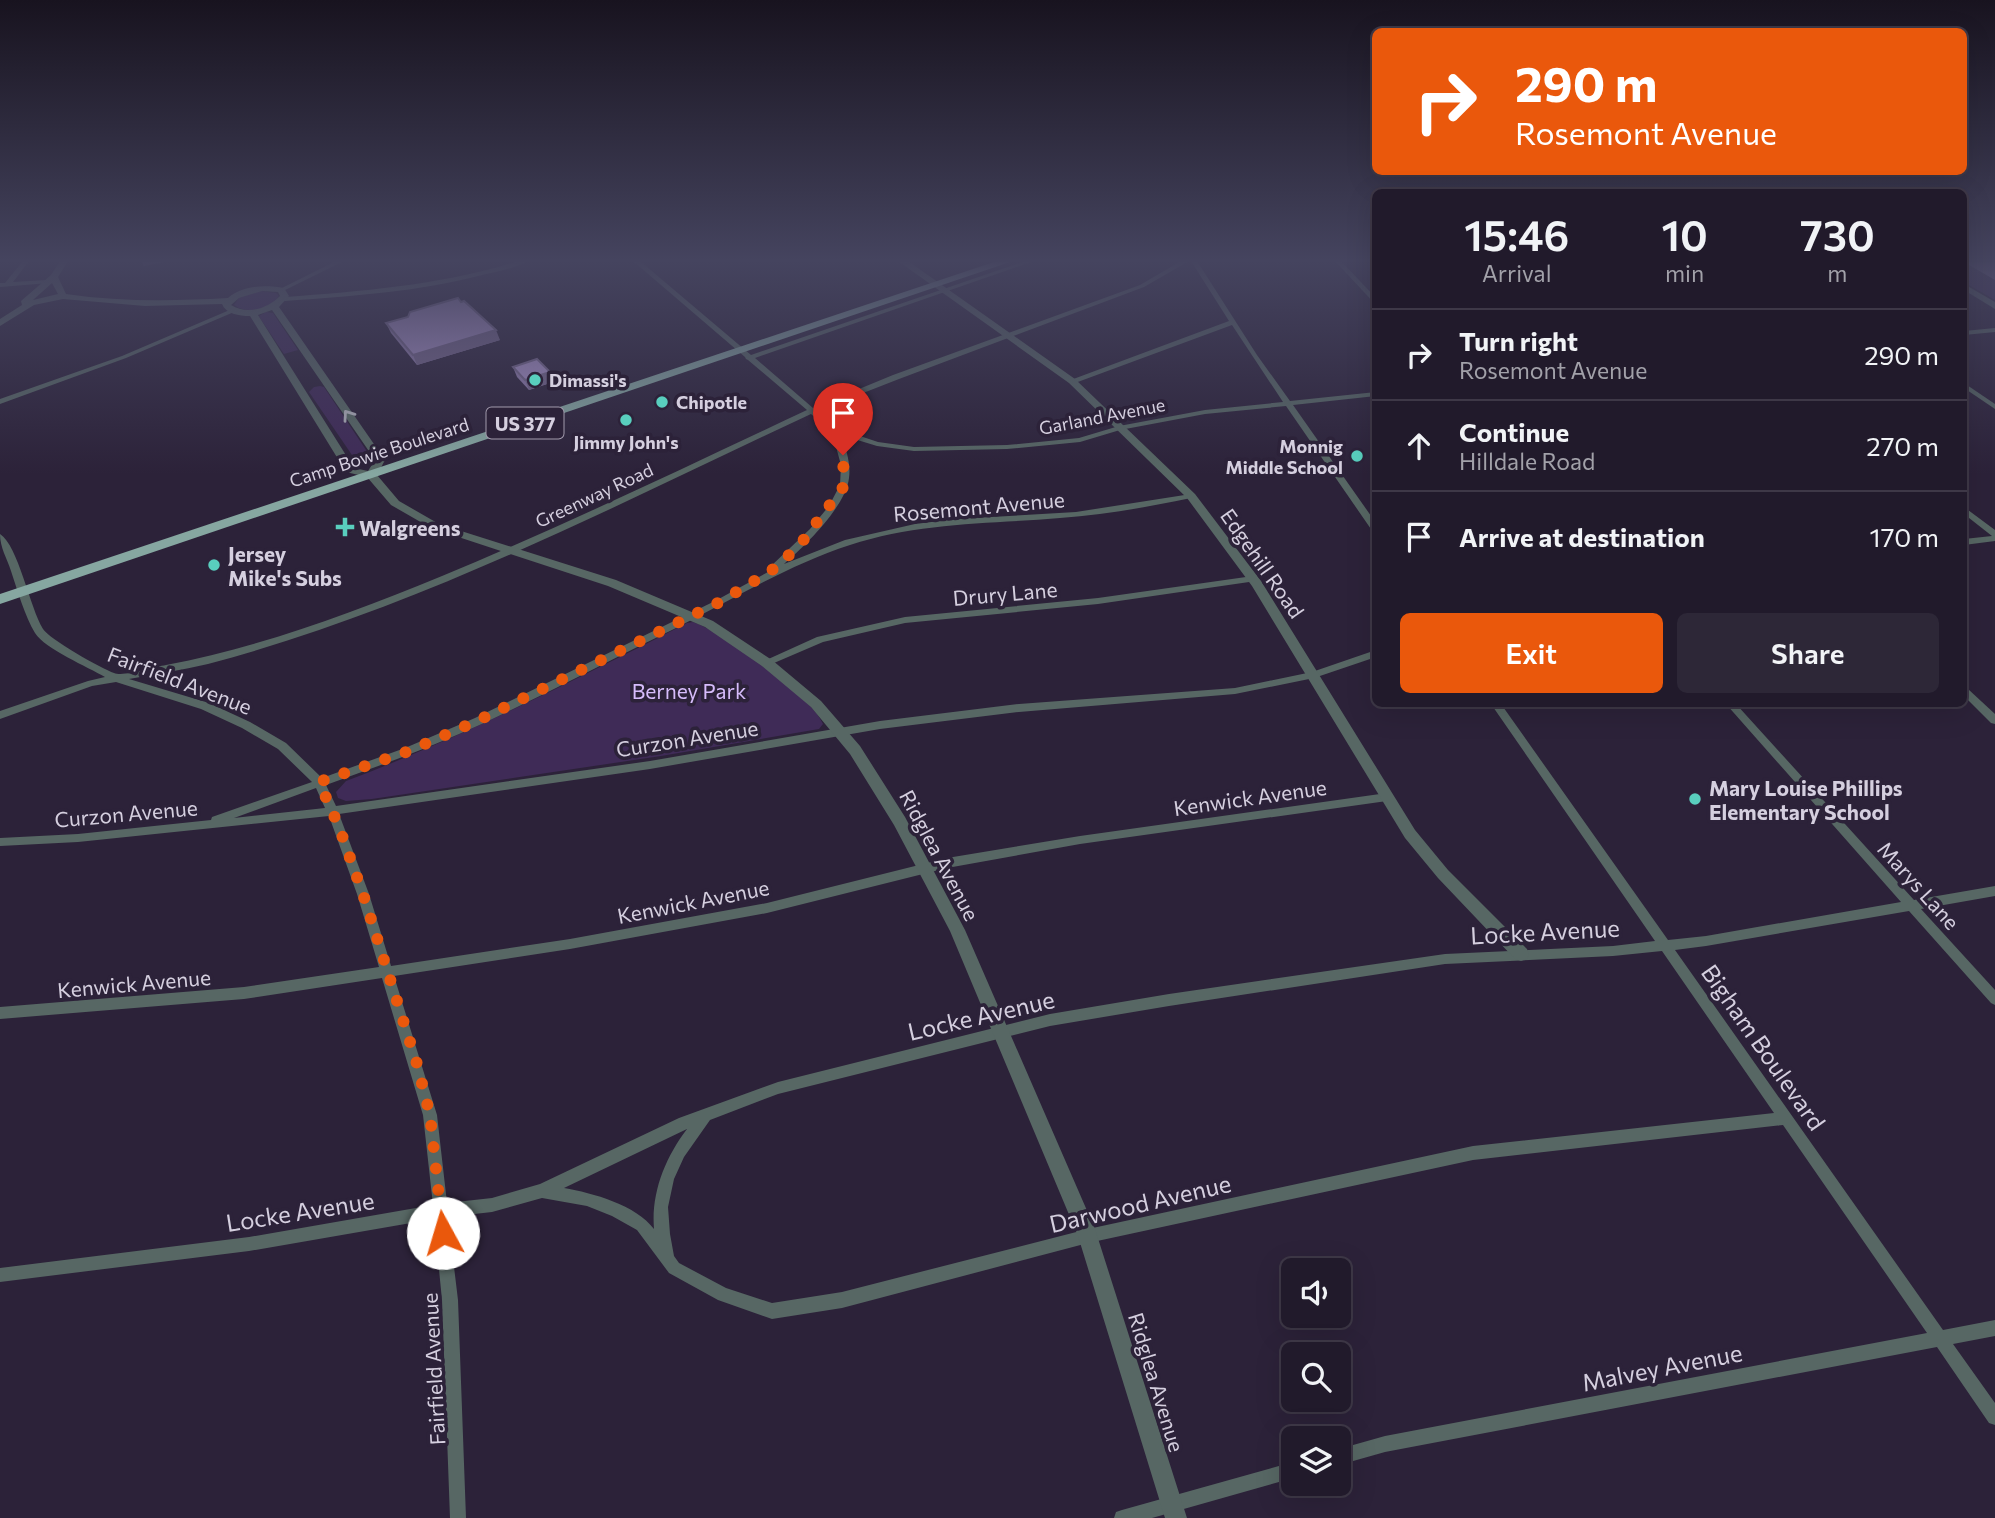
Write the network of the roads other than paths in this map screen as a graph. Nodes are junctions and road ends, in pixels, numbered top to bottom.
1 (176, 332) edge
2 (264, 332) edge
3 (292, 332) edge
4 (719, 332) edge
5 (786, 332) edge
6 (799, 332) edge
7 (1004, 332) edge
8 (1018, 332) edge
9 (1209, 332) edge
10 (1240, 332) edge
11 (1009, 335) junction
12 (740, 350) junction
13 (1072, 381) junction
14 (1967, 387) edge
15 (588, 393) junction
16 (1372, 394) edge
17 (0, 402) edge
18 (1288, 403) junction
19 (1995, 407) edge
20 (814, 410) junction
21 (548, 415) junction
22 (1119, 428) junction
23 (836, 431) junction
24 (380, 460) junction
25 (350, 470) junction
26 (371, 475) junction
27 (1191, 496) junction
28 (1967, 513) edge
29 (1372, 524) edge
30 (1995, 536) edge
31 (0, 537) edge
32 (1967, 541) edge
33 (511, 551) junction
34 (1253, 579) junction
35 (21, 586) junction
36 (747, 586) junction
37 (0, 587) edge
38 (0, 599) edge
39 (691, 616) junction
40 (1372, 654) edge
41 (767, 663) junction
42 (1314, 675) junction
43 (116, 678) junction
44 (1967, 694) edge
45 (1498, 707) edge
46 (1734, 707) edge
47 (0, 715) edge
48 (1995, 720) edge
49 (840, 732) junction
50 (319, 782) junction
51 (1387, 797) junction
52 (332, 811) junction
53 (200, 826) junction
54 (0, 842) edge
55 (925, 869) junction
56 (1995, 891) edge
57 (1912, 906) junction
58 (1665, 945) junction
59 (1521, 954) junction
60 (387, 971) junction
61 (1995, 999) edge
62 (0, 1013) edge
63 (1001, 1033) junction
64 (705, 1116) junction
65 (1786, 1118) junction
66 (542, 1191) junction
67 (440, 1211) junction
68 (1088, 1236) junction
69 (667, 1258) junction
70 (0, 1275) edge
71 (1995, 1328) edge
72 (1940, 1339) junction
73 (1995, 1417) edge
74 (1351, 1454) edge
75 (1281, 1474) edge
76 (1174, 1511) edge
77 (458, 1518) edge
78 (1122, 1518) edge

1 - 17 street
2 - 25 street
24 -> 3 street
4 - 12 street
5 - 12 main road, Camp Bowie Boulevard / US 377
6 - 12 main road, Camp Bowie Boulevard / US 377
7 - 11 street, Edgehill Road
8 - 11 street, Greenway Road
9 - 13 street
10 - 18 street
11 - 13 street, Edgehill Road
11 - 20 street, Greenway Road
12 - 15 main road, Camp Bowie Boulevard / US 377
12 - 20 street
12 - 21 main road, Camp Bowie Boulevard / US 377
13 - 22 street, Edgehill Road
14 - 19 street
15 - 21 main road
15 - 24 main road, Camp Bowie Boulevard / US 377
16 - 18 street, Garland Avenue
18 - 22 street, Garland Avenue
18 - 29 street
20 - 23 street
20 - 33 street, Greenway Road
21 - 26 main road, Camp Bowie Boulevard / US 377
22 - 23 street, Garland Avenue
22 - 27 street, Edgehill Road
23 - 36 street
24 - 25 main road, Camp Bowie Boulevard / US 377
24 - 26 street
25 - 26 street
25 - 35 main road, Camp Bowie Boulevard / US 377
26 - 33 street, Ridglea Avenue
26 - 35 main road, Camp Bowie Boulevard / US 377
27 - 34 street, Edgehill Road
27 - 36 street, Rosemont Avenue
28 - 30 street
30 - 32 street
31 - 35 street, Fairfield Avenue
33 - 39 street, Ridglea Avenue
33 - 43 street, Greenway Road
34 - 41 street, Drury Lane
34 - 42 street, Edgehill Road
35 - 37 main road, Camp Bowie Boulevard / US 377
35 - 38 main road, Camp Bowie Boulevard / US 377
35 - 43 street, Fairfield Avenue
36 - 39 street, Rosemont Avenue
39 - 41 street, Ridglea Avenue
39 - 50 street, Rosemont Avenue
40 - 42 street, Curzon Avenue
41 - 49 street, Ridglea Avenue
42 - 49 street, Curzon Avenue
42 - 51 street, Edgehill Road
43 - 47 street, Greenway Road
43 - 50 street, Fairfield Avenue
44 - 48 street
45 - 58 street, Bigham Boulevard
46 - 57 street, Marys Lane
49 - 52 street, Curzon Avenue
49 - 55 street, Ridglea Avenue
50 - 52 street, Fairfield Avenue
50 - 53 street, Rosemont Avenue
51 - 55 street, Kenwick Avenue
51 - 59 street, Edgehill Road
52 - 53 street, Curzon Avenue
52 - 60 street, Fairfield Avenue
53 - 54 street, Curzon Avenue
55 - 60 street, Kenwick Avenue
55 - 63 street, Ridglea Avenue
56 - 57 street, Locke Avenue
57 - 58 street, Locke Avenue
57 - 61 street, Marys Lane
58 - 59 street, Locke Avenue
58 - 65 street, Bigham Boulevard
59 - 63 street, Locke Avenue
60 - 62 street, Kenwick Avenue
60 - 67 street, Fairfield Avenue
63 - 64 street, Locke Avenue
63 - 68 street, Ridglea Avenue
64 - 66 street, Locke Avenue
64 - 69 street
65 - 68 street, Darwood Avenue
65 - 72 street, Bigham Boulevard
66 - 67 street, Locke Avenue
66 - 69 street, Darwood Avenue
67 - 70 street, Locke Avenue
67 - 77 street, Fairfield Avenue
68 - 69 street, Darwood Avenue
68 - 76 street, Ridglea Avenue
71 - 72 street, Malvey Avenue
72 - 73 street, Bigham Boulevard
72 - 74 street, Malvey Avenue
75 - 76 street
76 - 78 street

